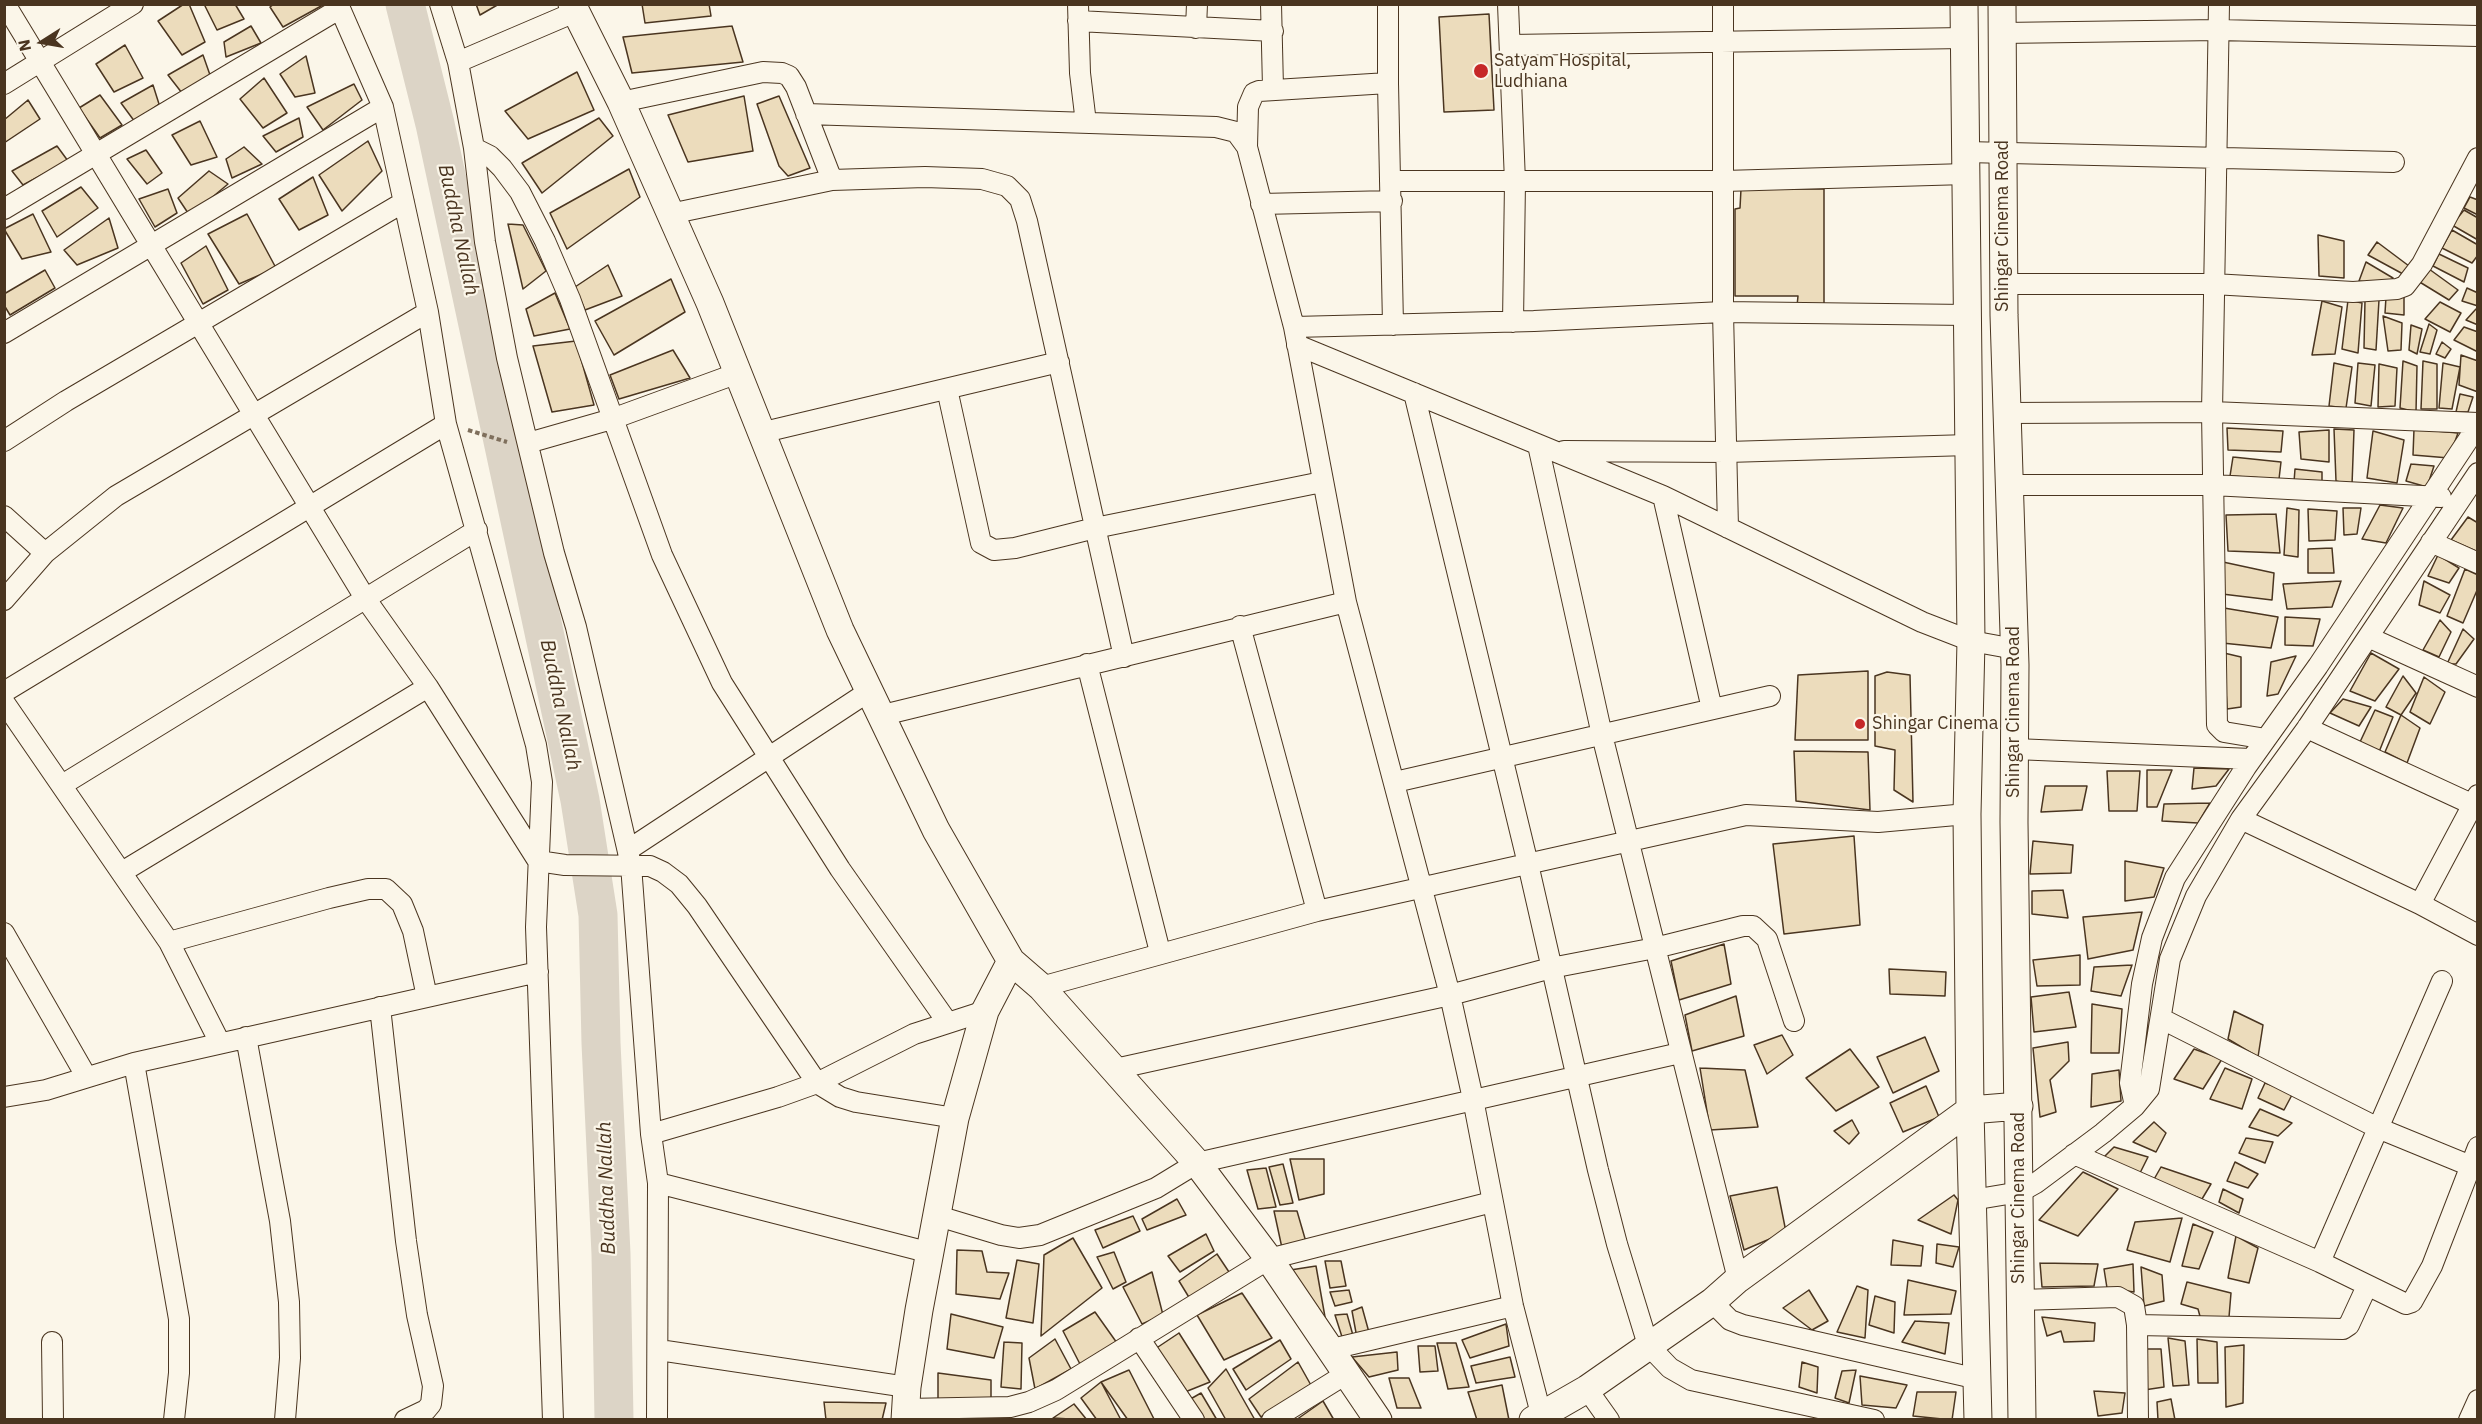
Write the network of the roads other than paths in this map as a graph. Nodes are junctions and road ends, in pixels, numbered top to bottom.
1 (5, 4) edge
2 (134, 4) edge
3 (440, 4) edge
4 (1197, 4) edge
5 (1271, 4) edge
6 (1388, 4) edge
7 (1508, 4) edge
8 (1723, 4) edge
9 (1964, 4) edge
10 (2001, 4) edge
11 (2219, 4) edge
12 (339, 7) edge
13 (573, 8) edge
14 (1078, 13) edge
15 (1196, 27) junction
16 (2218, 30) junction
17 (1273, 31) junction
18 (2002, 33) junction
19 (2478, 36) edge
20 (1964, 39) junction
21 (1725, 43) junction
22 (1510, 45) junction
23 (41, 61) junction
24 (458, 62) junction
25 (1388, 83) junction
26 (4, 84) edge
27 (1274, 88) junction
28 (621, 102) junction
29 (383, 107) junction
30 (806, 114) junction
31 (1086, 123) junction
32 (1247, 147) junction
33 (474, 148) junction
34 (2002, 153) junction
35 (96, 157) junction
36 (2216, 158) junction
37 (2478, 158) edge
38 (2394, 162) dead end
39 (1966, 163) junction
40 (832, 180) junction
41 (1391, 181) junction
42 (1724, 181) junction
43 (1515, 182) junction
44 (1392, 201) junction
45 (404, 202) junction
46 (1261, 204) junction
47 (4, 209) edge
48 (670, 214) junction
49 (152, 245) junction
50 (2004, 284) junction
51 (2212, 284) junction
52 (428, 312) junction
53 (1723, 312) junction
54 (1968, 315) junction
55 (1513, 321) junction
56 (197, 324) junction
57 (1392, 325) junction
58 (4, 333) edge
59 (1295, 336) junction
60 (1059, 362) junction
61 (738, 373) junction
62 (947, 388) junction
63 (1414, 393) junction
64 (2212, 412) junction
65 (2007, 413) junction
66 (251, 415) junction
67 (612, 420) junction
68 (446, 424) junction
69 (2478, 424) edge
70 (760, 433) junction
71 (4, 441) edge
72 (521, 444) junction
73 (1969, 446) junction
74 (1546, 448) junction
75 (1727, 452) junction
76 (2478, 473) edge
77 (1322, 482) junction
78 (2009, 485) junction
79 (2212, 485) junction
80 (1663, 496) junction
81 (2446, 498) junction
82 (310, 507) junction
83 (4, 516) edge
84 (1095, 528) junction
85 (1728, 528) junction
86 (477, 530) junction
87 (2431, 542) junction
88 (45, 553) junction
89 (2478, 563) edge
90 (365, 598) junction
91 (4, 600) edge
92 (1346, 602) junction
93 (1240, 626) junction
94 (2368, 637) junction
95 (1971, 641) junction
96 (2015, 649) junction
97 (1124, 657) junction
98 (1087, 664) junction
99 (428, 687) junction
100 (2478, 687) edge
101 (4, 692) edge
102 (868, 692) junction
103 (1770, 696) dead end
104 (4, 702) edge
105 (1712, 709) junction
106 (879, 716) junction
107 (2307, 728) junction
108 (1602, 735) junction
109 (2266, 739) junction
110 (2015, 749) junction
111 (769, 757) junction
112 (1502, 757) junction
113 (2251, 759) junction
114 (1395, 782) junction
115 (62, 785) junction
116 (2476, 803) edge
117 (1967, 814) junction
118 (2241, 819) junction
119 (1630, 841) junction
120 (626, 860) junction
121 (538, 861) junction
122 (1528, 864) junction
123 (122, 872) junction
124 (1423, 887) junction
125 (2420, 904) junction
126 (1317, 911) junction
127 (4, 933) edge
128 (2478, 935) edge
129 (169, 942) junction
130 (1655, 948) junction
131 (1160, 952) junction
132 (1011, 961) junction
133 (1551, 968) junction
134 (538, 972) junction
135 (2442, 981) dead end
136 (1041, 987) junction
137 (1450, 995) junction
138 (427, 997) junction
139 (380, 1007) junction
140 (985, 1011) junction
141 (2162, 1019) junction
142 (1794, 1021) dead end
143 (948, 1023) junction
144 (246, 1037) junction
145 (220, 1043) junction
146 (1680, 1053) junction
147 (134, 1063) junction
148 (1114, 1068) junction
149 (1576, 1075) junction
150 (86, 1076) junction
151 (817, 1083) junction
152 (4, 1097) edge
153 (1473, 1099) junction
154 (2135, 1106) junction
155 (2019, 1107) junction
156 (1970, 1110) junction
157 (955, 1118) junction
158 (2378, 1128) junction
159 (651, 1134) junction
160 (2478, 1147) edge
161 (2074, 1155) junction
162 (1197, 1163) junction
163 (2474, 1167) edge
164 (658, 1183) junction
165 (2020, 1192) junction
166 (1972, 1200) junction
167 (1492, 1202) junction
168 (938, 1216) junction
169 (930, 1253) junction
170 (1269, 1259) junction
171 (2320, 1262) junction
172 (1738, 1279) junction
173 (2367, 1286) junction
174 (2020, 1300) junction
175 (1513, 1306) junction
176 (1720, 1311) junction
177 (2137, 1325) junction
178 (1139, 1338) junction
179 (52, 1342) dead end
180 (1332, 1349) junction
181 (659, 1350) junction
182 (1652, 1350) junction
183 (1346, 1374) junction
184 (1978, 1378) junction
185 (1591, 1394) junction
186 (2478, 1400) edge
187 (906, 1405) edge
188 (1537, 1417) edge
189 (53, 1419) edge
190 (174, 1419) edge
191 (285, 1419) edge
192 (405, 1419) edge
193 (553, 1419) edge
194 (657, 1419) edge
195 (1194, 1419) edge
196 (1272, 1419) edge
197 (1378, 1419) edge
198 (1609, 1419) edge
199 (1874, 1419) edge
200 (1978, 1419) edge
201 (2022, 1419) edge
202 (2138, 1419) edge
203 (2469, 1419) edge

1 - 23 street
2 - 23 street
3 - 24 street
4 - 15 street
5 - 17 street
6 - 25 street
7 - 22 street
8 - 21 street
9 - 20 street, Shingar Cinema Road
10 - 18 street, Shingar Cinema Road
11 - 16 street
12 - 29 street
12 - 35 street
13 - 24 street
13 - 28 street
14 - 15 street
14 - 31 street
15 - 17 street
16 - 18 street
16 - 19 street
16 - 36 street
17 - 27 street
18 - 34 street, Shingar Cinema Road
20 - 21 street
20 - 39 street, Shingar Cinema Road
21 - 22 street
21 - 42 street
22 - 43 street
23 - 26 street
23 - 35 street
24 - 33 street
25 - 27 street
25 - 41 street
27 - 32 street
28 - 30 street
28 - 48 street
29 - 45 street
29 - 49 street
30 - 31 street
30 - 40 street
31 - 32 street
32 - 46 street
33 - 67 street
33 - 72 street
34 - 36 street
34 - 39 street
34 - 50 street, Shingar Cinema Road
35 - 47 street
35 - 49 street
36 - 38 street
36 - 51 street
37 - 51 street
39 - 42 street
39 - 54 street, Shingar Cinema Road
40 - 48 street
40 - 60 street
41 - 43 street
41 - 44 street
42 - 43 street
42 - 53 street
43 - 55 street
44 - 46 street
44 - 57 street
45 - 52 street
45 - 56 street
46 - 59 street
48 - 61 street
49 - 56 street
49 - 58 street
50 - 51 street
50 - 65 street, Shingar Cinema Road
51 - 64 street
52 - 66 street
52 - 68 street
53 - 54 street
53 - 55 street
53 - 75 street
54 - 73 street, Shingar Cinema Road
55 - 57 street
56 - 66 street
56 - 71 street
57 - 59 street
59 - 63 street
59 - 77 street
60 - 62 street
60 - 84 street
61 - 67 street
61 - 70 street
62 - 70 street
62 - 84 street
63 - 74 street
63 - 112 street
64 - 65 street
64 - 69 street
64 - 79 street
65 - 78 street, Shingar Cinema Road
66 - 82 street
66 - 88 street
67 - 72 street
67 - 111 street
68 - 82 street
68 - 86 street
69 - 81 street
70 - 102 street
72 - 120 street
73 - 75 street
73 - 95 street, Shingar Cinema Road
74 - 75 street
74 - 80 street
74 - 108 street
75 - 85 street
76 - 81 street
77 - 84 street
77 - 92 street
78 - 79 street
78 - 96 street, Shingar Cinema Road
79 - 81 street
79 - 109 street
80 - 85 street
80 - 105 street
81 - 87 street
81 - 109 street
82 - 90 street
82 - 101 street
83 - 88 street
84 - 97 street
85 - 95 street
86 - 90 street
86 - 121 street
87 - 89 street
87 - 94 street
88 - 91 street
90 - 99 street
90 - 115 street
92 - 93 street
92 - 114 street
93 - 97 street
93 - 126 street
94 - 100 street
94 - 107 street
95 - 96 street
95 - 117 street, Shingar Cinema Road
96 - 110 street, Shingar Cinema Road
97 - 98 street
98 - 106 street
98 - 131 street
99 - 121 street
99 - 123 street
102 - 106 street
102 - 111 street
103 - 105 street
104 - 115 street
105 - 108 street
106 - 132 street
107 - 116 street
107 - 118 street
108 - 112 street
108 - 119 street
109 - 113 street
110 - 113 street
110 - 155 street, Shingar Cinema Road
111 - 120 street
111 - 143 street
112 - 114 street
112 - 122 street
113 - 154 street
114 - 124 street
115 - 123 street
116 - 125 street
117 - 119 street
117 - 156 street, Shingar Cinema Road
118 - 125 street
118 - 141 street
119 - 122 street
119 - 130 street
120 - 121 street
120 - 151 street
120 - 159 street
121 - 134 street
122 - 124 street
122 - 133 street
123 - 129 street
124 - 126 street
124 - 137 street
125 - 128 street
126 - 131 street
127 - 150 street
129 - 138 street
129 - 145 street
130 - 133 street
130 - 142 street
130 - 146 street
131 - 136 street
132 - 136 street
132 - 140 street
133 - 137 street
133 - 149 street
134 - 138 street
134 - 193 street
135 - 158 street
136 - 148 street
137 - 148 street
137 - 153 street
138 - 139 street
139 - 144 street
139 - 192 street
140 - 143 street
140 - 157 street
141 - 154 street
141 - 158 street
143 - 151 street
144 - 145 street
144 - 191 street
145 - 147 street
146 - 149 street
146 - 172 street
147 - 150 street
147 - 190 street
148 - 162 street
149 - 153 street
149 - 182 street
150 - 152 street
151 - 157 street
151 - 159 street
153 - 162 street
153 - 167 street
154 - 161 street
155 - 156 street
155 - 165 street, Shingar Cinema Road
156 - 166 street, Shingar Cinema Road
156 - 172 street
157 - 168 street
158 - 163 street
158 - 171 street
159 - 164 street
160 - 163 street
161 - 165 street
161 - 171 street
162 - 168 street
162 - 170 street
163 - 173 street
164 - 169 street
164 - 181 street
165 - 166 street
165 - 174 street, Shingar Cinema Road
166 - 184 street, Shingar Cinema Road
167 - 170 street
167 - 175 street
168 - 169 street
169 - 187 street
170 - 178 street
170 - 180 street
171 - 173 street
172 - 176 street
173 - 177 street
174 - 177 street
174 - 201 street, Shingar Cinema Road
175 - 180 street
175 - 188 street
176 - 182 street
176 - 184 street
177 - 202 street
178 - 187 street
178 - 195 street
179 - 189 street
180 - 183 street
181 - 187 street
181 - 194 street
182 - 185 street
182 - 199 street
183 - 196 street
183 - 197 street
184 - 200 street, Shingar Cinema Road
185 - 188 street
185 - 198 street
186 - 203 street

